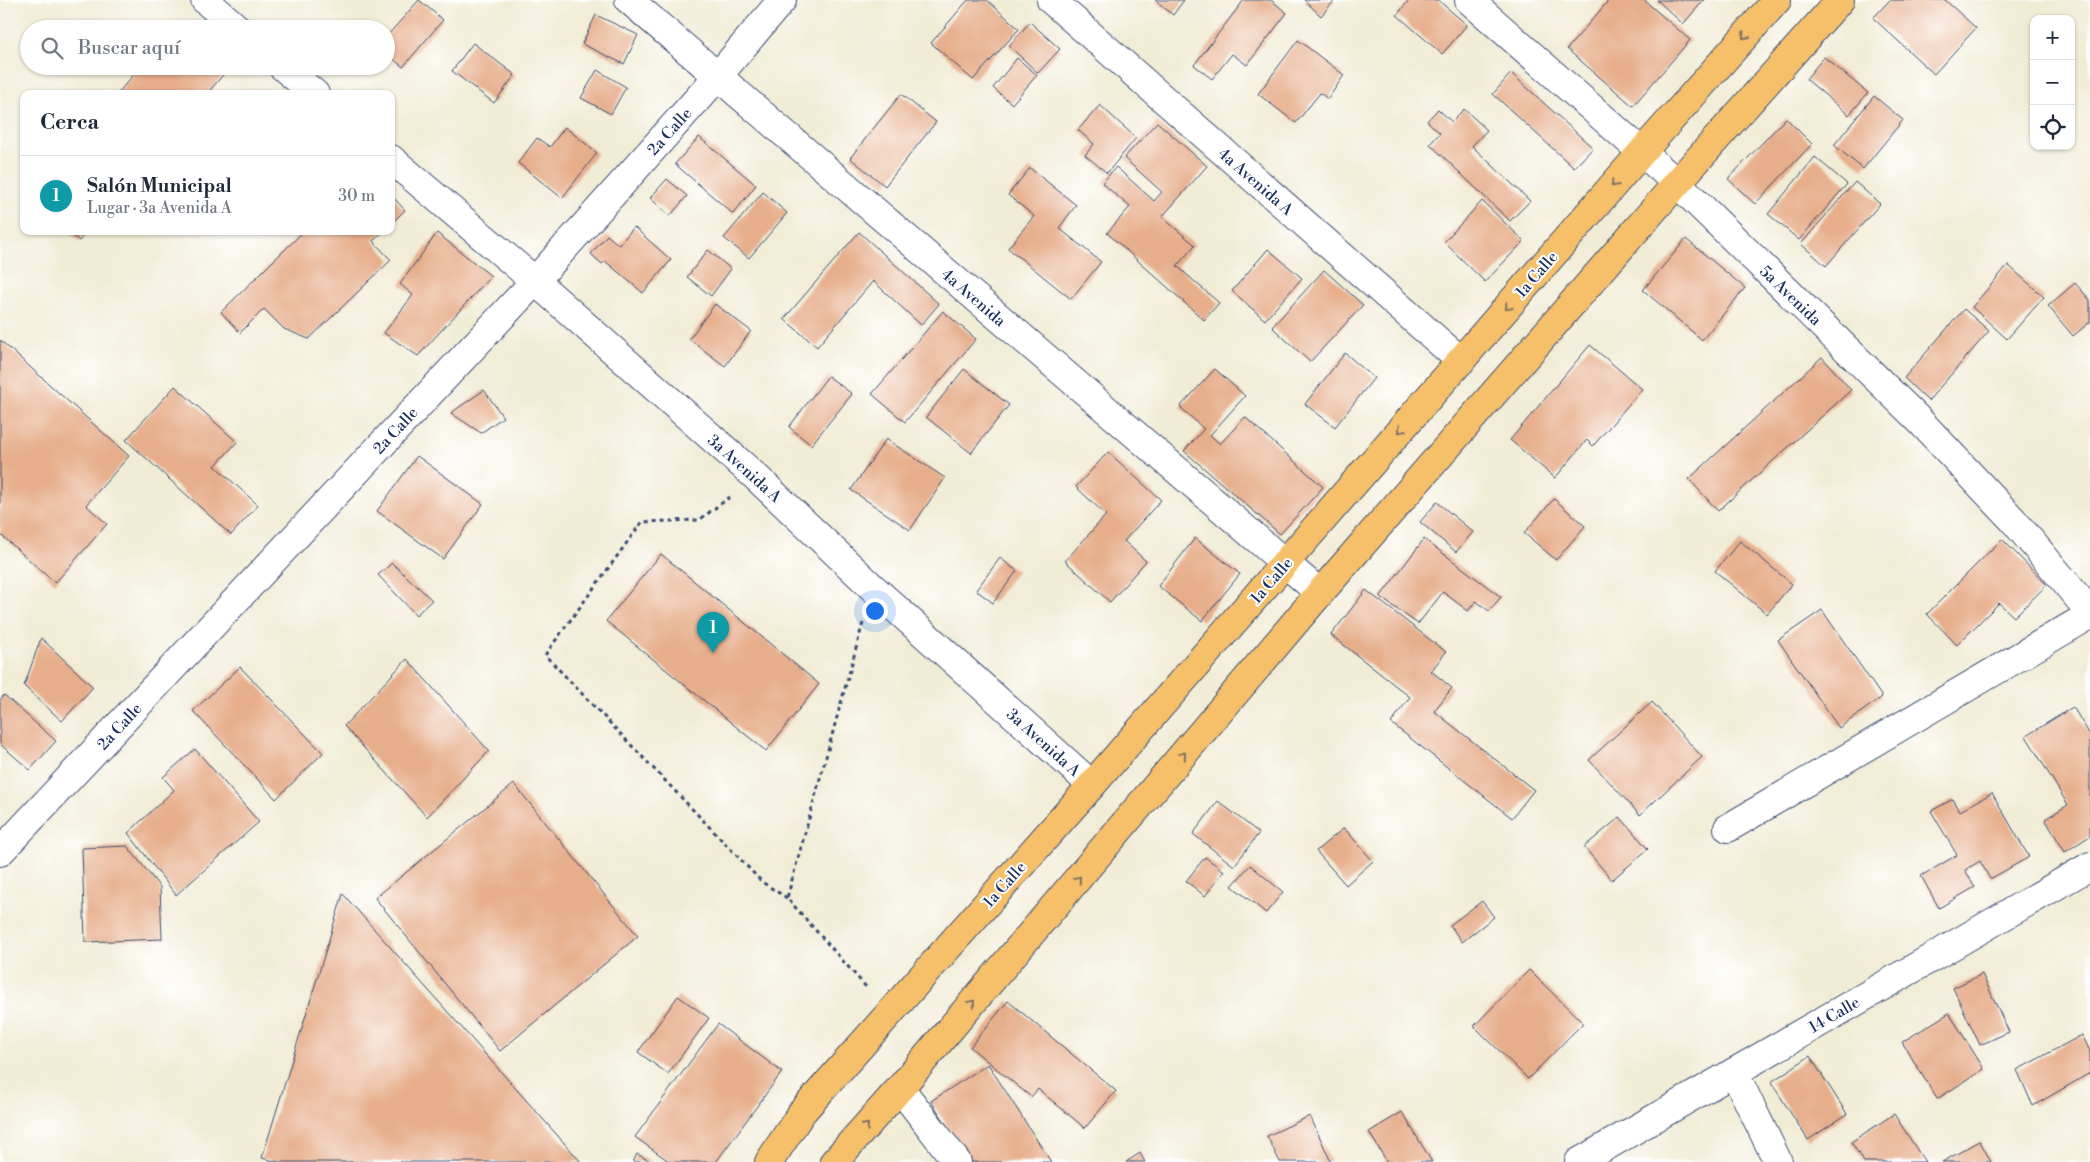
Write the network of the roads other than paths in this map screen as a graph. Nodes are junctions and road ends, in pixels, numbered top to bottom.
1 (204, 0) edge
2 (630, 0) edge
3 (782, 0) edge
4 (1051, 0) edge
5 (1469, 0) edge
6 (1777, 0) edge
7 (1840, 0) edge
8 (227, 20) edge
9 (293, 75) edge
10 (718, 76) junction
11 (310, 90) edge
12 (1642, 152) junction
13 (395, 162) edge
14 (1677, 183) junction
15 (535, 281) junction
16 (1461, 361) junction
17 (1285, 565) junction
18 (1320, 593) junction
19 (2090, 613) edge
20 (1092, 785) junction
21 (1728, 828) dead end
22 (0, 852) edge
23 (2090, 866) edge
24 (1734, 1072) junction
25 (900, 1088) junction
26 (769, 1162) edge
27 (834, 1162) edge
28 (957, 1162) edge
29 (1579, 1162) edge
30 (1778, 1162) edge

1 - 8 street
2 - 10 street, 4a Avenida
3 - 10 street, 2a Calle
4 - 16 street, 4a Avenida A
5 - 12 street, 5a Avenida
6 -> 12 main road, 1a Calle
7 - 14 main road
9 - 11 street
10 - 15 street, 2a Calle
10 - 17 street, 4a Avenida
12 - 14 street, 5a Avenida
12 -> 16 main road, 1a Calle
13 - 15 street, 3a Avenida A
14 - 18 main road
14 - 19 street, 5a Avenida
15 - 20 street, 3a Avenida A
15 - 22 street, 2a Calle
16 -> 17 main road, 1a Calle
17 - 18 street, 4a Avenida
17 - 20 main road, 1a Calle
25 -> 18 main road
19 - 21 street
20 - 26 main road, 1a Calle
23 - 24 street, 14 Calle
24 - 29 street, 14 Calle
24 - 30 street
27 -> 25 main road
25 - 28 street

